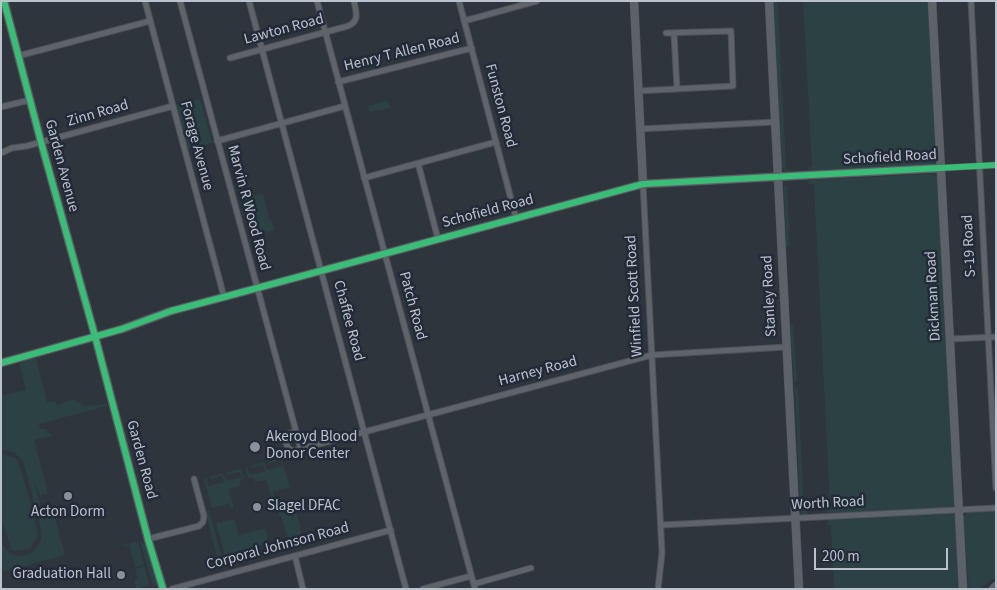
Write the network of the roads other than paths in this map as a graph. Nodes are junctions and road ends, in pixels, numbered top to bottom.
1 (4, 1) edge
2 (145, 1) edge
3 (180, 1) edge
4 (249, 1) edge
5 (318, 1) edge
6 (459, 1) edge
7 (537, 1) edge
8 (634, 1) edge
9 (769, 1) edge
10 (932, 1) edge
11 (970, 1) edge
12 (354, 2) edge
13 (150, 21) junction
14 (464, 21) junction
15 (326, 32) junction
16 (666, 33) dead end
17 (674, 33) junction
18 (472, 48) junction
19 (262, 50) junction
20 (18, 56) junction
21 (230, 58) dead end
22 (338, 82) junction
23 (677, 89) junction
24 (638, 91) junction
25 (30, 100) junction
26 (173, 106) junction
27 (345, 106) junction
28 (1, 107) edge
29 (775, 122) junction
30 (282, 123) junction
31 (640, 129) junction
32 (217, 141) junction
33 (41, 142) junction
34 (496, 142) junction
35 (1, 153) edge
36 (418, 163) junction
37 (979, 166) junction
38 (996, 166) edge
39 (941, 168) junction
40 (778, 177) junction
41 (364, 178) junction
42 (643, 184) junction
43 (516, 218) junction
44 (438, 239) junction
45 (385, 253) junction
46 (321, 270) junction
47 (257, 288) junction
48 (224, 297) junction
49 (95, 336) junction
50 (988, 337) junction
51 (996, 337) edge
52 (950, 339) junction
53 (786, 347) junction
54 (652, 355) junction
55 (1, 363) edge
56 (428, 415) junction
57 (296, 431) junction
58 (365, 432) junction
59 (301, 450) junction
60 (194, 479) dead end
61 (996, 488) edge
62 (996, 508) edge
63 (959, 510) junction
64 (795, 519) junction
65 (661, 525) junction
66 (391, 530) junction
67 (148, 539) junction
68 (295, 556) junction
69 (531, 568) dead end
70 (472, 576) junction
71 (474, 586) edge
72 (304, 588) edge
73 (163, 589) edge
74 (172, 589) edge
75 (406, 589) edge
76 (423, 589) edge
77 (658, 589) edge
78 (799, 589) edge
79 (963, 589) edge

1 - 20 street, Garden Avenue
2 - 13 street, Forage Avenue
3 - 32 street, Marvin R Wood Road
4 - 19 street, Chaffee Road
5 - 15 street, Patch Road
6 - 14 street, Funston Road
7 - 14 street, Henry T Allen Road
8 - 24 street, Winfield Scott Road
9 - 29 street, Stanley Road
10 - 39 street, Dickman Road
11 - 37 street, S-19 Road
12 - 15 street, Lawton Road
13 - 20 street
13 - 26 street, Forage Avenue
14 - 18 street, Funston Road
15 - 19 street, Lawton Road
15 - 22 street, Patch Road
16 - 17 street
17 - 23 street
17 - 23 street
18 - 22 street, Henry T Allen Road
18 - 34 street, Funston Road
19 - 21 street, Lawton Road
19 - 30 street, Chaffee Road
20 - 25 street, Garden Avenue
22 - 27 street, Patch Road
23 - 24 street
24 - 31 street, Winfield Scott Road
25 - 28 street
25 - 33 street, Garden Avenue
26 - 33 street, Zinn Road
26 - 48 street, Forage Avenue
27 - 30 street
27 - 41 street, Patch Road
29 - 31 street
29 - 40 street, Stanley Road
30 - 32 street
30 - 46 street, Chaffee Road
31 - 42 street, Winfield Scott Road
32 - 47 street, Marvin R Wood Road
33 - 35 street, Zinn Road
33 - 49 street, Garden Avenue
34 - 36 street
34 - 43 street, Funston Road
36 - 41 street
36 - 44 street
37 - 38 street, Schofield Road
37 - 39 street, Schofield Road
37 - 50 street, S-19 Road
39 - 40 street, Schofield Road
39 - 52 street, Dickman Road
40 - 42 street, Schofield Road
40 - 53 street, Stanley Road
41 - 45 street, Patch Road
42 - 43 street, Schofield Road
42 - 54 street, Winfield Scott Road
43 - 44 street, Schofield Road
44 - 45 street, Schofield Road
45 - 46 street, Schofield Road
45 - 56 street, Patch Road
46 - 47 street, Schofield Road
46 - 58 street, Chaffee Road
47 - 48 street, Schofield Road
47 - 57 street, Marvin R Wood Road
48 - 49 street, Schofield Road
49 - 55 street, Schofield Road
49 - 67 street, Garden Road
50 - 51 street
50 - 52 street
50 - 61 street, S-19 Road
52 - 63 street, Dickman Road
53 - 54 street, Harney Road
53 - 64 street, Stanley Road
54 - 56 street, Harney Road
54 - 65 street, Winfield Scott Road
56 - 58 street, Harney Road
56 - 70 street, Patch Road
57 - 59 street, Marvin R Wood Road
57 - 59 street
58 - 59 street, Harney Road
58 - 66 street, Chaffee Road
60 - 67 street
62 - 63 street, Worth Road
63 - 64 street, Worth Road
63 - 79 street, Dickman Road
64 - 65 street, Worth Road
64 - 78 street, Stanley Road
65 - 77 street, Winfield Scott Road
66 - 68 street, Corporal Johnson Road
66 - 75 street, Chaffee Road
67 - 73 street, Garden Road
68 - 72 street
68 - 74 street, Corporal Johnson Road
69 - 71 street
70 - 71 street, Patch Road
70 - 76 street

